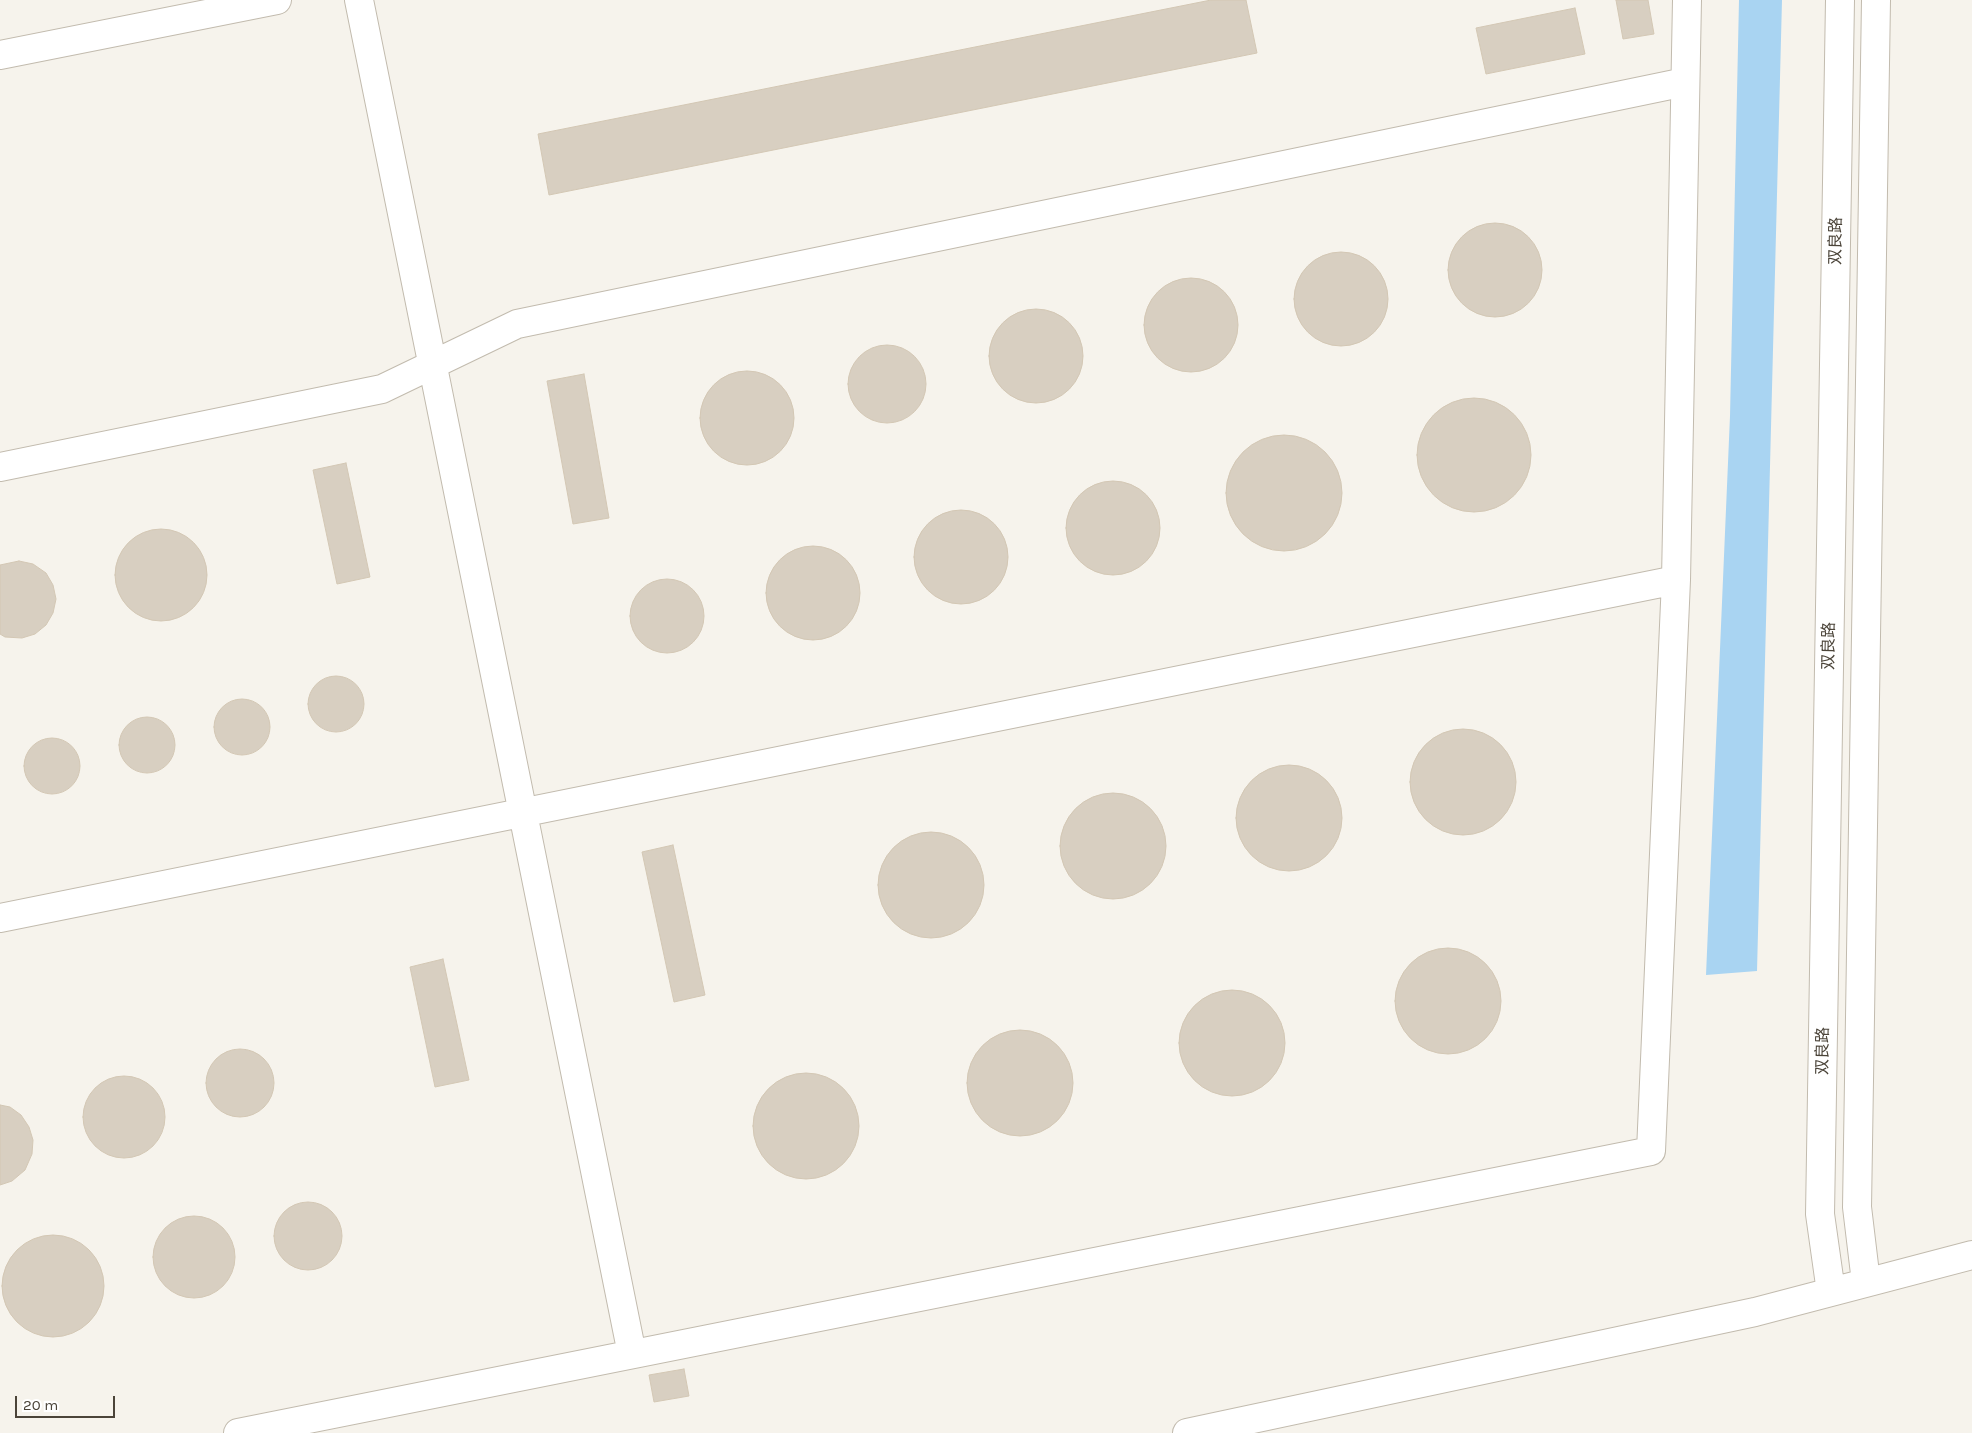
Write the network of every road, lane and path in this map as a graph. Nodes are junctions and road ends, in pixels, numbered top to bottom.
1 (277, 0) edge
2 (359, 0) edge
3 (1687, 0) edge
4 (1840, 0) edge
5 (1876, 0) edge
6 (0, 55) edge
7 (1685, 82) junction
8 (432, 365) junction
9 (0, 467) edge
10 (1676, 580) junction
11 (522, 812) junction
12 (0, 918) edge
13 (1972, 1255) edge
14 (1866, 1282) junction
15 (1831, 1292) junction
16 (632, 1354) junction
17 (238, 1433) edge
18 (1187, 1433) edge

1 - 6 street
2 - 8 street
3 - 7 street
4 - 15 street, 双良路
5 - 14 street
7 - 8 street
7 - 10 street
8 - 9 street
8 - 11 street
10 - 11 street
10 - 16 street
11 - 12 street
11 - 16 street
13 - 14 street
14 - 15 street
15 - 18 street
16 - 17 street

